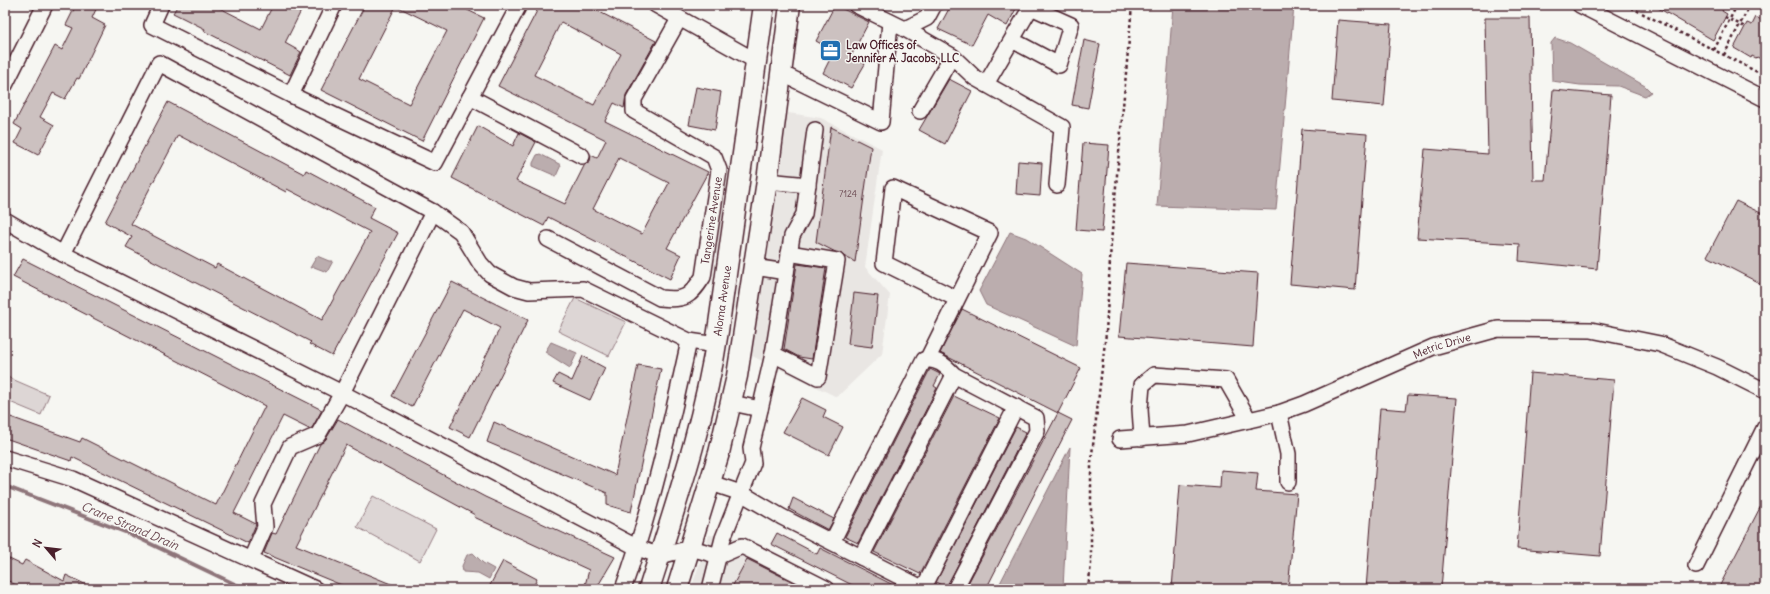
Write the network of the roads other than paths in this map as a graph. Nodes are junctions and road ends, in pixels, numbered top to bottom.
1 (45, 5) edge
2 (161, 5) edge
3 (334, 5) edge
4 (519, 5) edge
5 (656, 5) edge
6 (764, 5) edge
7 (790, 5) edge
8 (856, 5) edge
9 (934, 5) edge
10 (1588, 7) edge
11 (679, 19) junction
12 (890, 22) junction
13 (905, 29) junction
14 (1012, 40) dead end
15 (952, 56) junction
16 (756, 60) junction
17 (781, 73) junction
18 (5, 84) edge
19 (986, 84) junction
20 (291, 95) junction
21 (470, 97) junction
22 (1765, 99) edge
23 (920, 111) dead end
24 (815, 130) dead end
25 (582, 156) dead end
26 (767, 181) junction
27 (808, 185) junction
28 (1057, 185) dead end
29 (433, 212) junction
30 (5, 220) edge
31 (733, 222) junction
32 (548, 239) dead end
33 (790, 253) junction
34 (63, 254) junction
35 (754, 266) junction
36 (786, 272) junction
37 (958, 299) junction
38 (689, 341) junction
39 (716, 345) junction
40 (773, 354) junction
41 (927, 360) junction
42 (954, 374) junction
43 (1765, 391) edge
44 (342, 393) junction
45 (732, 403) junction
46 (1016, 407) junction
47 (760, 409) junction
48 (1279, 413) junction
49 (1249, 420) junction
50 (1765, 428) edge
51 (1142, 438) junction
52 (1120, 440) dead end
53 (5, 458) edge
54 (1288, 482) dead end
55 (711, 483) junction
56 (741, 493) junction
57 (832, 542) junction
58 (638, 548) junction
59 (691, 548) junction
60 (660, 556) junction
61 (719, 556) junction
62 (861, 557) junction
63 (251, 559) junction
64 (1696, 566) dead end
65 (315, 589) edge
66 (623, 589) edge
67 (649, 589) edge
68 (677, 589) edge
69 (710, 589) edge
70 (827, 589) edge
71 (923, 589) edge
72 (955, 589) edge

1 - 18 street
2 - 20 street
3 - 20 street
4 - 21 street
5 - 11 street
6 - 16 main road, Aloma Avenue
7 - 17 main road
8 - 12 street
9 - 13 street
10 - 22 street
11 - 16 street
11 - 32 street, Tangerine Avenue
12 - 13 street
12 - 17 street
13 - 15 street
14 - 19 street
15 - 19 street
15 - 23 street
16 - 26 main road
16 - 31 main road, Aloma Avenue
17 - 26 main road
19 - 28 street
20 - 21 street
21 - 25 street
24 - 27 street
26 - 27 street
26 - 35 main road
27 - 33 street
29 - 34 street
29 - 38 street
29 - 44 street
30 - 34 street
31 - 35 main road
31 - 39 main road, Aloma Avenue
33 - 36 street
33 - 40 street
34 - 44 street
35 - 36 street
35 - 45 main road
36 - 40 street
37 - 37 street
37 - 41 street
38 - 39 street
38 - 58 street
39 - 60 main road, Aloma Avenue
40 - 47 street
41 - 42 street
41 - 57 street
42 - 46 street
42 - 62 street
43 - 48 street, Metric Drive
44 - 58 street
44 - 63 street
45 - 47 street
45 - 55 main road
46 - 71 street
46 - 72 street
47 - 56 street
48 - 49 street, Metric Drive
48 - 54 street
49 - 51 street, Metric Drive
49 - 51 street
50 - 64 street
51 - 52 street, Metric Drive
53 - 63 street
55 - 56 street
55 - 59 main road
56 - 57 street
56 - 61 street
57 - 62 street
58 - 60 street
58 - 66 street
59 - 60 street
59 - 61 street
59 - 68 main road
60 - 67 main road, Aloma Avenue
61 - 69 street
61 - 70 street
62 - 71 street
63 - 65 street

